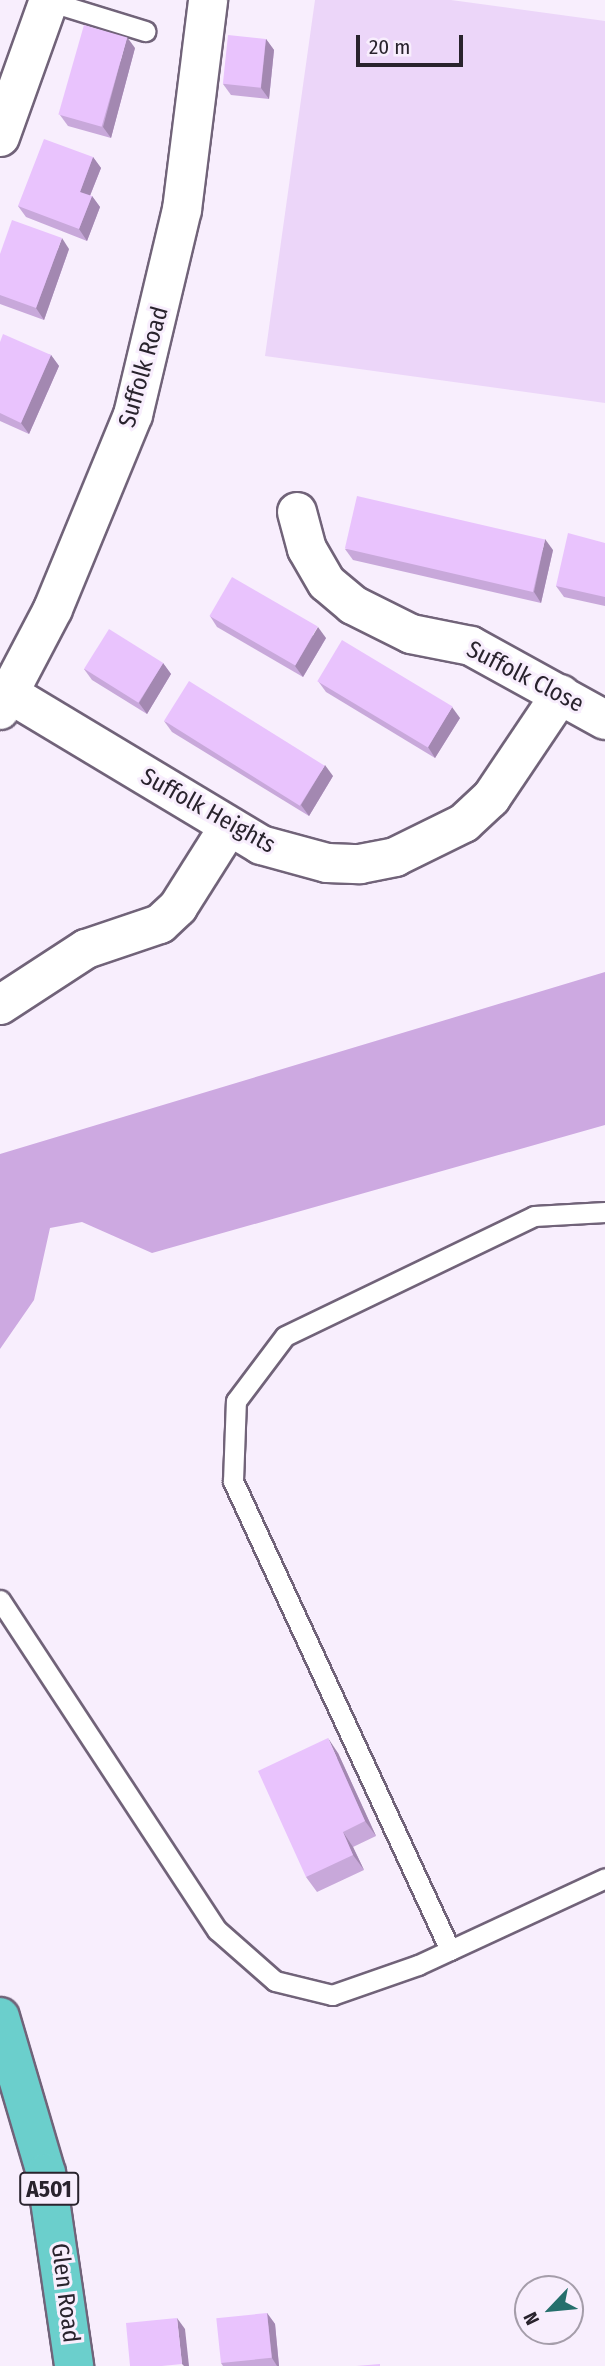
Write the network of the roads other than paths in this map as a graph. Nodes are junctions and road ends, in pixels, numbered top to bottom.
1 (208, 0) edge
2 (49, 1) edge
3 (145, 31) dead end
4 (0, 137) edge
5 (297, 512) dead end
6 (561, 694) junction
7 (5, 702) edge
8 (605, 720) edge
9 (228, 828) junction
10 (0, 1005) edge
11 (605, 1212) edge
12 (0, 1600) edge
13 (605, 1878) edge
14 (450, 1950) junction
15 (0, 2017) edge
16 (74, 2366) edge

1 - 7 street, Suffolk Road
2 - 3 lane
2 - 4 street
5 - 6 street, Suffolk Close
6 - 8 street, Suffolk Close
6 - 9 street, Suffolk Heights
7 - 9 street, Suffolk Heights
9 - 10 street
11 - 14 lane
12 - 14 lane
13 - 14 lane
15 - 16 main road, Glen Road / A501

